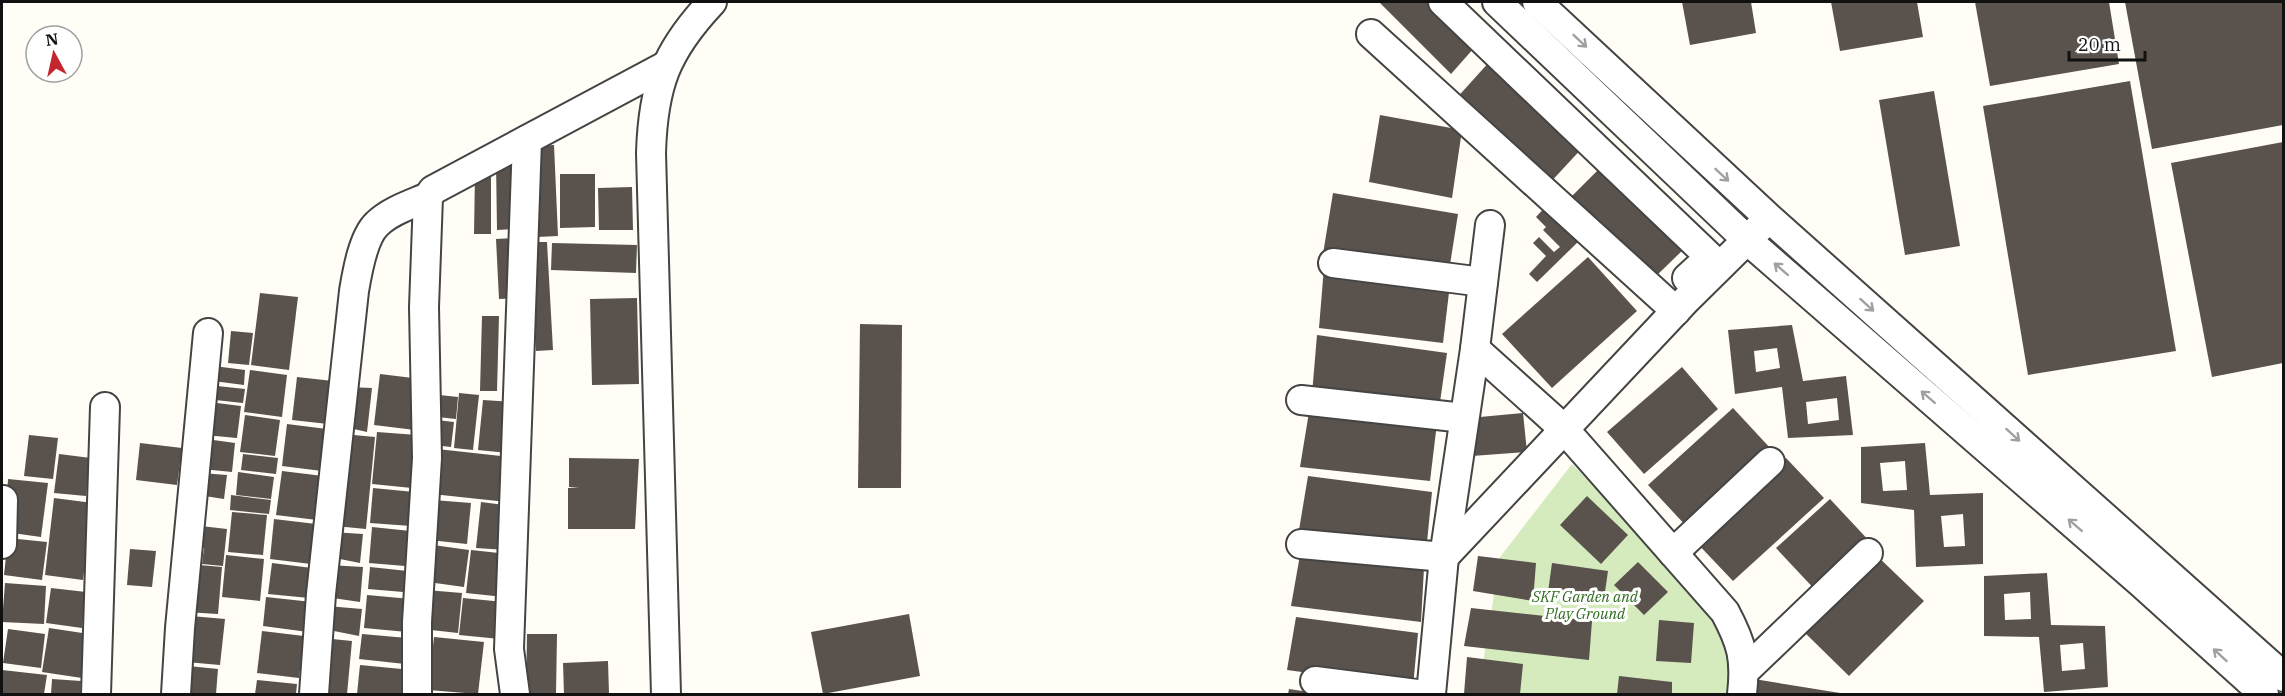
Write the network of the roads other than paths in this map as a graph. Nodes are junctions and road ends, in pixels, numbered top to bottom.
1 (712, 2) edge
2 (1443, 2) edge
3 (1497, 2) edge
4 (1537, 2) edge
5 (1371, 34) dead end
6 (665, 66) junction
7 (527, 140) junction
8 (428, 196) junction
9 (1769, 218) junction
10 (1490, 225) dead end
11 (1746, 238) junction
12 (1333, 263) dead end
13 (1483, 282) junction
14 (1676, 300) junction
15 (208, 333) dead end
16 (1475, 350) junction
17 (1301, 400) dead end
18 (105, 407) dead end
19 (1464, 418) junction
20 (1564, 429) junction
21 (1770, 462) dead end
22 (3, 500) edge
23 (2, 544) edge
24 (1301, 544) dead end
25 (1673, 553) junction
26 (1868, 553) dead end
27 (1444, 557) junction
28 (2283, 677) edge
29 (1315, 681) dead end
30 (1743, 683) edge
31 (96, 694) edge
32 (176, 694) edge
33 (314, 694) edge
34 (417, 694) edge
35 (515, 694) edge
36 (666, 694) edge
37 (1418, 694) edge
38 (1431, 694) edge
39 (2264, 694) edge

1 - 6 street
2 - 14 street
3 - 11 street
4 -> 9 street
5 - 14 street
6 - 7 street
6 - 36 street
7 - 8 street
7 - 35 street
8 - 33 street
8 - 34 street
9 - 11 street
9 -> 28 street
10 - 13 street
11 - 14 street
39 -> 11 street
12 - 13 street
13 - 16 street
14 - 20 street
15 - 32 street
16 - 19 street
16 - 20 street
17 - 19 street
18 - 31 street
19 - 27 street
20 - 25 street
20 - 27 street
21 - 25 street
22 - 23 street
24 - 27 street
25 - 30 street
26 - 30 street
27 - 38 street
29 - 37 street

